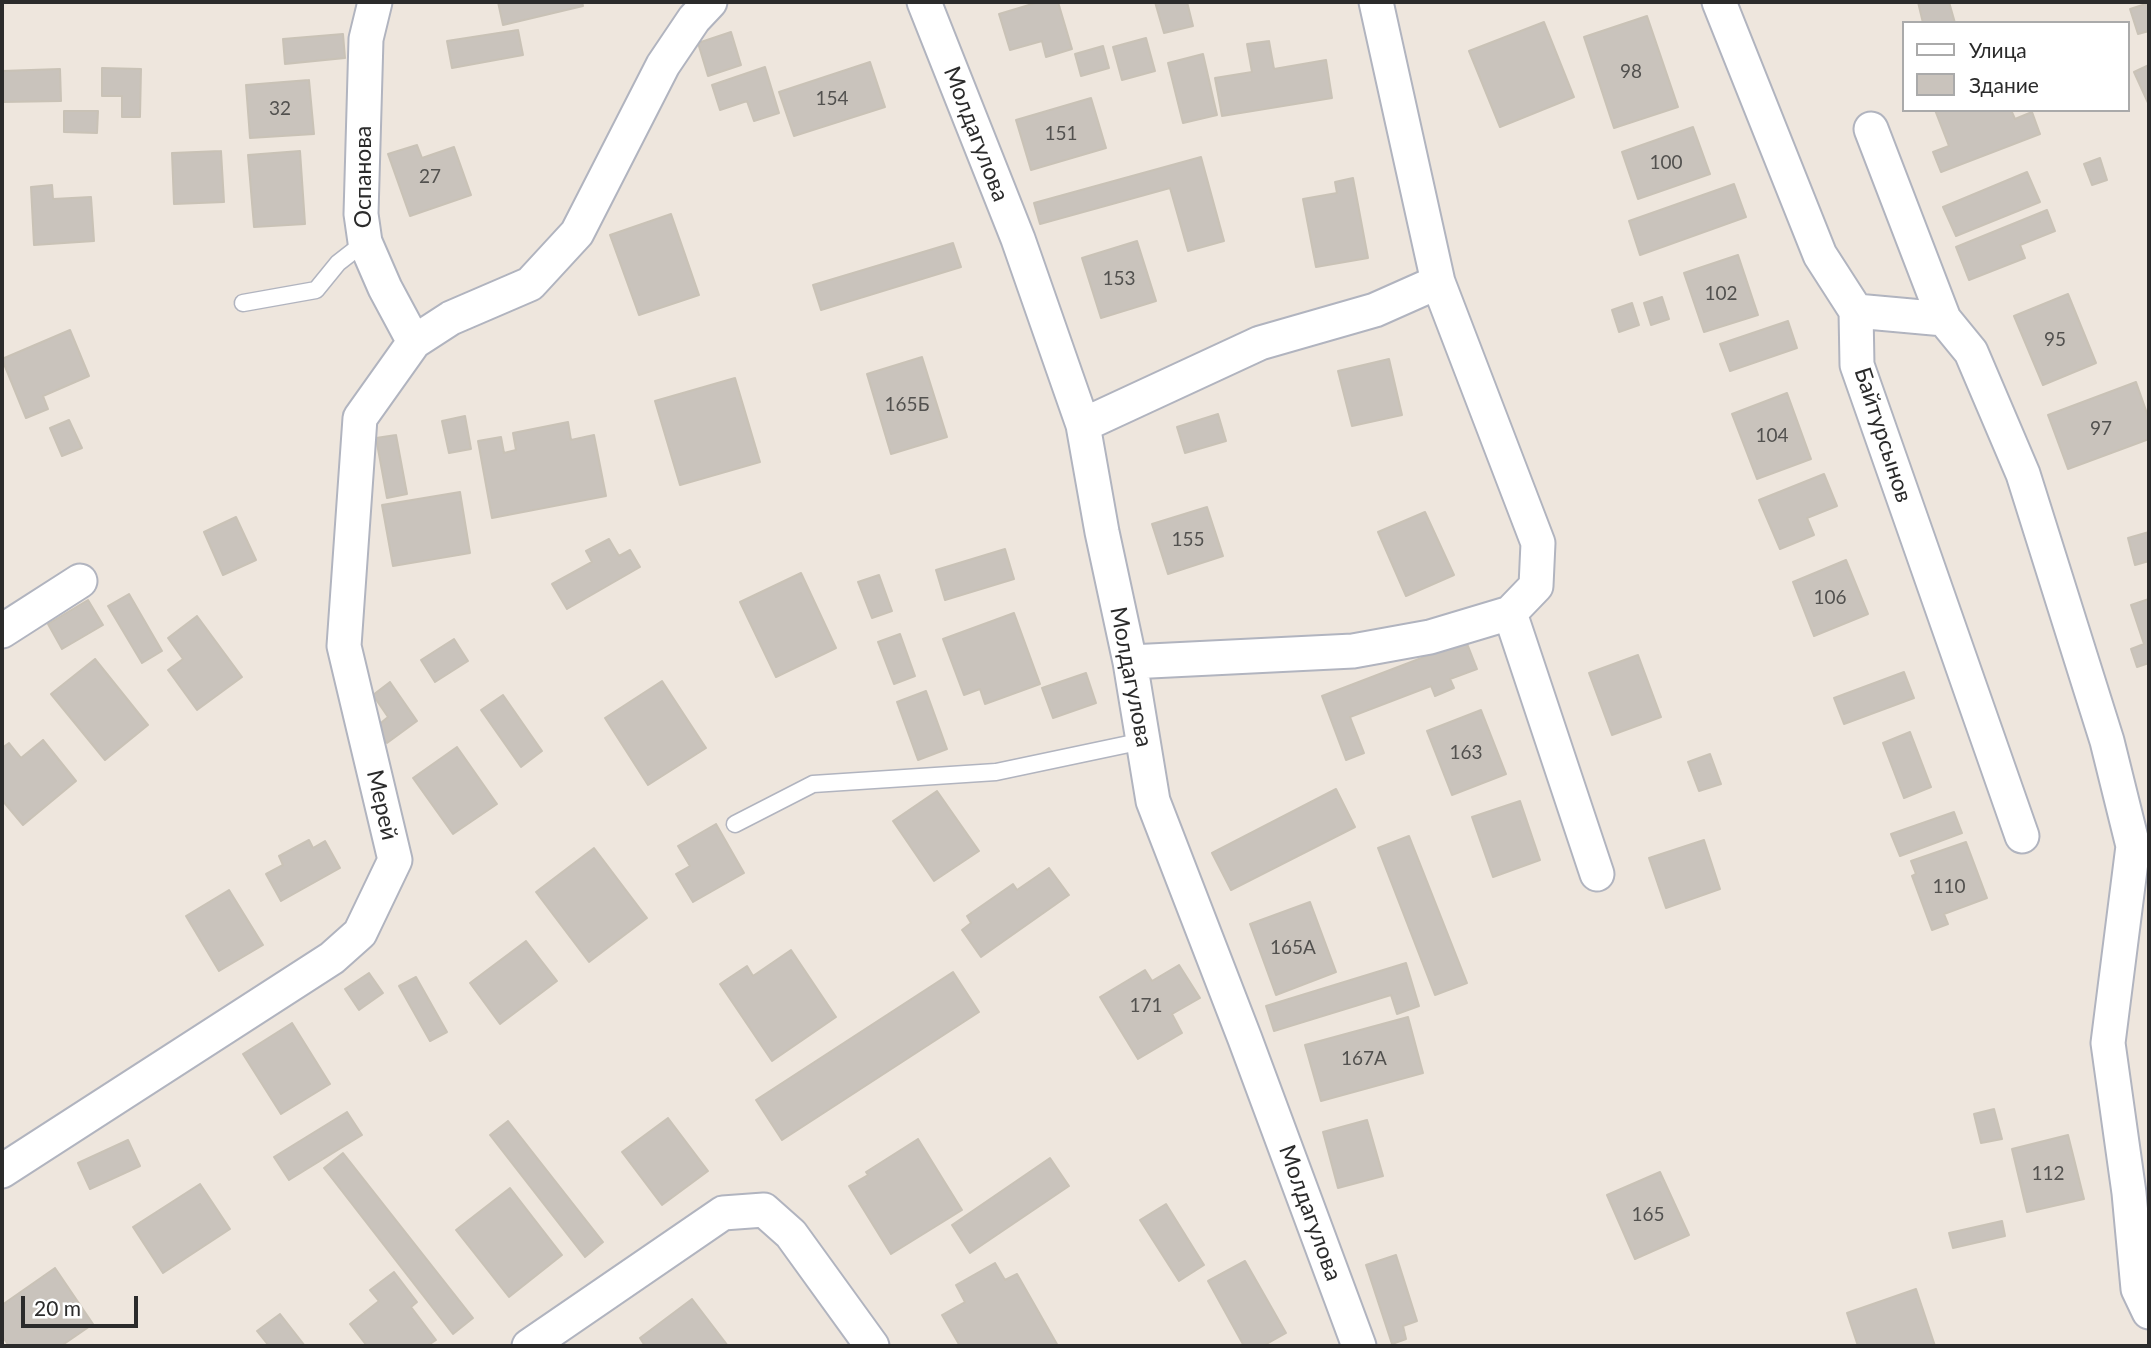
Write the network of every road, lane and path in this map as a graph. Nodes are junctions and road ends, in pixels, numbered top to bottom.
1 (375, 2) edge
2 (710, 2) edge
3 (925, 2) edge
4 (1376, 2) edge
5 (1719, 2) edge
6 (1871, 130) dead end
7 (365, 242) junction
8 (1438, 282) junction
9 (243, 303) dead end
10 (1856, 310) junction
11 (1944, 319) junction
12 (414, 342) junction
13 (1083, 425) junction
14 (80, 581) dead end
15 (1510, 613) junction
16 (2, 631) edge
17 (1130, 662) junction
18 (1143, 741) junction
19 (735, 824) dead end
20 (2022, 836) dead end
21 (1597, 874) dead end
22 (2, 1171) edge
23 (2149, 1312) edge
24 (529, 1346) edge
25 (872, 1346) edge
26 (1359, 1346) edge

1 - 7 street, Оспанова
2 - 12 street
3 - 13 street, Молдагулова
4 - 8 street
5 - 10 street
6 - 11 street
7 - 9 lane
7 - 12 street, Оспанова
8 - 13 street
8 - 15 street
10 - 11 street
10 - 20 street, Байтурсынов
11 - 23 street
12 - 22 street, Мерей
13 - 17 street, Молдагулова
14 - 16 street
15 - 17 street
15 - 21 street
17 - 18 street, Молдагулова
18 - 19 lane
18 - 26 street, Молдагулова
24 - 25 street

